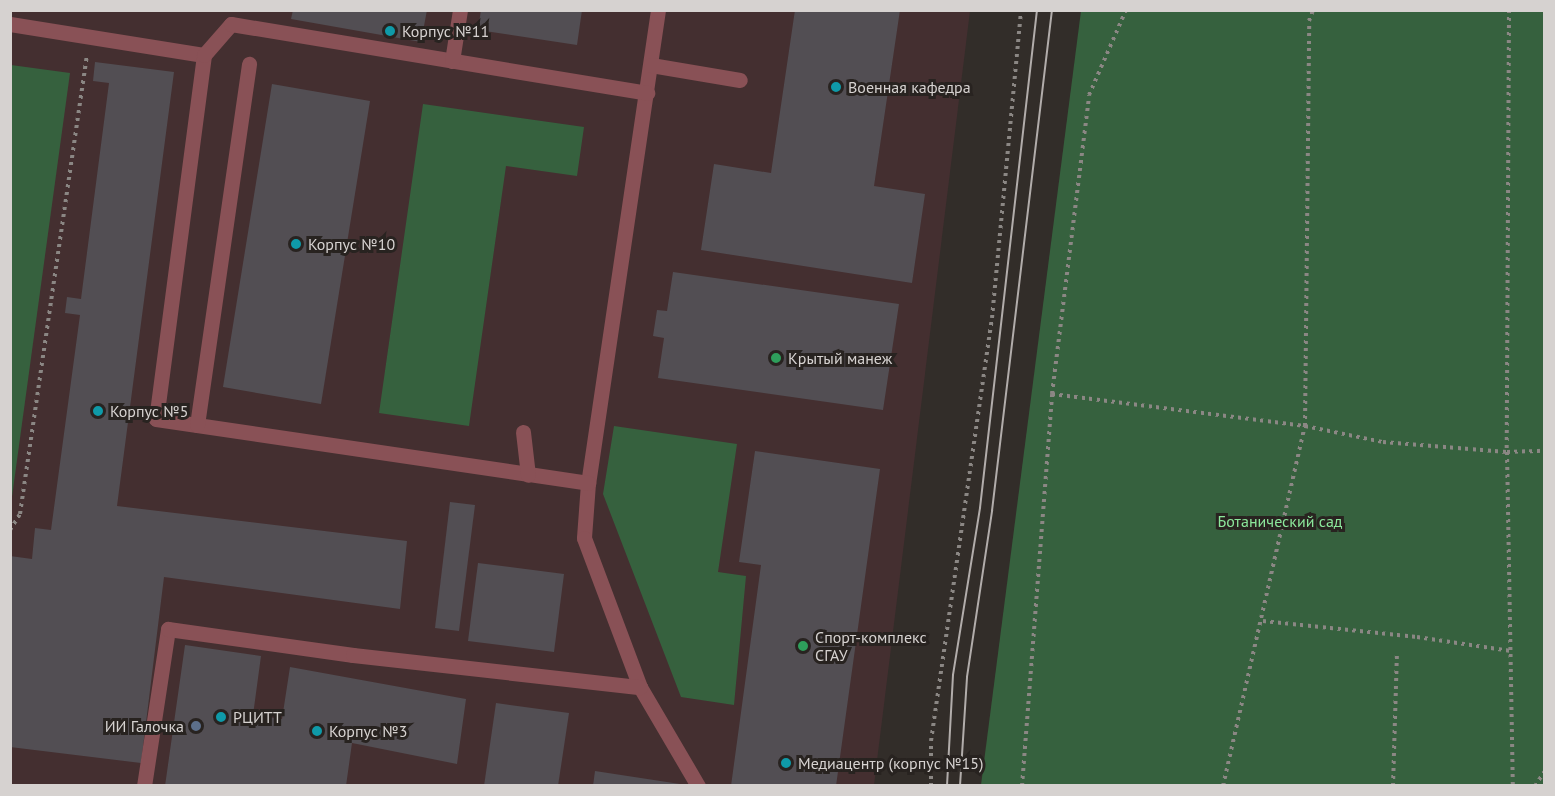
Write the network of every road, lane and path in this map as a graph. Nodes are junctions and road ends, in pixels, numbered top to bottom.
1 (460, 10) edge
2 (658, 10) edge
3 (1021, 10) edge
4 (1126, 10) edge
5 (1313, 10) edge
6 (1509, 10) edge
7 (10, 24) edge
8 (90, 37) junction
9 (204, 55) junction
10 (452, 61) junction
11 (249, 64) dead end
12 (651, 65) junction
13 (740, 80) dead end
14 (647, 93) junction
15 (1052, 394) junction
16 (197, 425) junction
17 (1305, 426) junction
18 (523, 432) dead end
19 (1545, 451) edge
20 (1507, 452) junction
21 (528, 475) junction
22 (588, 483) junction
23 (10, 530) edge
24 (1263, 621) junction
25 (1511, 651) junction
26 (1397, 654) dead end
27 (639, 687) junction
28 (1545, 772) edge
29 (144, 786) edge
30 (698, 786) edge
31 (931, 786) edge
32 (1022, 786) edge
33 (1222, 786) edge
34 (1393, 786) edge
35 (1513, 786) edge
36 (1535, 786) edge

1 - 10 lane
2 - 12 lane
3 - 31 path
4 - 15 path
5 - 17 path
6 - 20 path
7 - 8 lane
8 - 9 lane
8 - 23 path
9 - 10 lane
9 - 16 lane
10 - 14 lane
11 - 16 lane
12 - 13 lane
12 - 14 lane
14 - 22 lane
15 - 17 path
15 - 32 path
16 - 21 lane
17 - 20 path
17 - 24 path
18 - 21 lane
19 - 20 path
20 - 25 path
21 - 22 lane
22 - 27 lane
24 - 25 path
24 - 33 path
25 - 35 path
26 - 34 path
27 - 29 lane
27 - 30 lane
28 - 36 path

